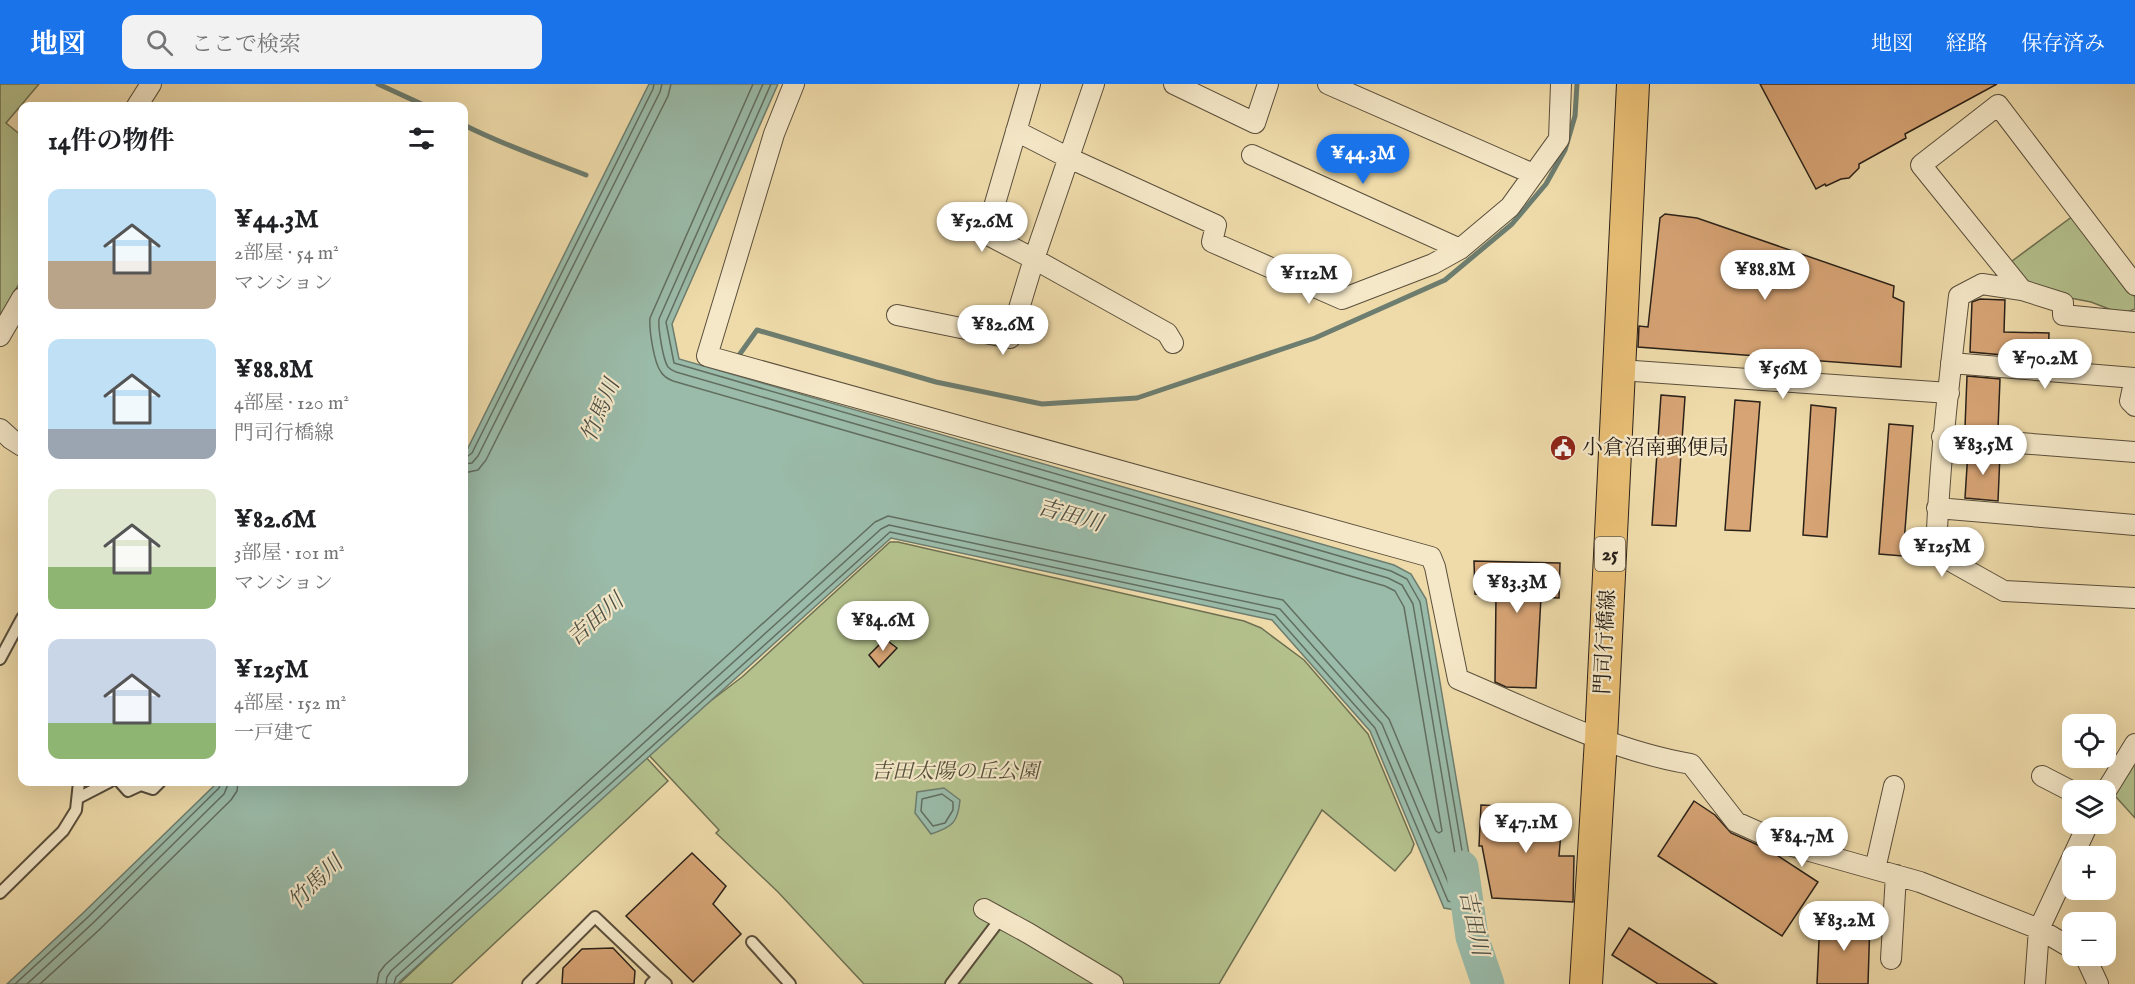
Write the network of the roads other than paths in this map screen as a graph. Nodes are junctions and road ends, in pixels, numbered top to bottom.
1 (151, 84) edge
2 (794, 84) edge
3 (1030, 84) edge
4 (1094, 84) edge
5 (1174, 84) edge
6 (1268, 84) edge
7 (1328, 84) edge
8 (1561, 84) edge
9 (1634, 84) edge
10 (140, 102) edge
11 (1016, 131) junction
12 (1252, 155) dead end
13 (1068, 158) junction
14 (1533, 174) junction
15 (1460, 249) junction
16 (1034, 259) junction
17 (2135, 285) edge
18 (2022, 290) junction
19 (18, 305) edge
20 (897, 315) dead end
21 (2135, 322) edge
22 (0, 336) edge
23 (1173, 343) dead end
24 (1951, 363) junction
25 (1620, 370) junction
26 (1949, 393) junction
27 (2135, 406) edge
28 (0, 429) edge
29 (1942, 437) junction
30 (18, 444) edge
31 (2135, 452) edge
32 (1937, 508) junction
33 (2135, 525) edge
34 (2135, 598) edge
35 (18, 625) edge
36 (0, 659) edge
37 (1601, 739) junction
38 (2135, 744) edge
39 (2042, 776) dead end
40 (2113, 780) edge
41 (79, 786) edge
42 (102, 786) edge
43 (124, 786) edge
44 (139, 786) edge
45 (1894, 786) dead end
46 (2062, 786) edge
47 (78, 798) junction
48 (2083, 834) edge
49 (1875, 869) junction
50 (1896, 875) junction
51 (0, 893) edge
52 (992, 914) joint
53 (2039, 929) junction
54 (752, 942) dead end
55 (2062, 943) edge
56 (1891, 959) dead end
57 (2090, 966) edge
58 (659, 982) edge
59 (528, 984) edge
60 (790, 984) edge
61 (951, 984) edge
62 (1113, 984) edge
63 (1586, 984) edge
64 (2035, 984) edge
65 (2098, 984) edge

1 - 10 street
2 - 37 street
3 - 11 street
4 - 13 street
5 - 6 street
7 - 14 street
8 - 14 street
9 - 25 main road, 門司行橋線 / 25
11 - 13 street
11 - 16 street
12 - 15 street
13 - 15 street
13 - 16 street
14 - 15 street
16 - 20 street
16 - 23 street
17 - 18 street
18 - 21 street
18 - 24 street
19 - 22 street
24 - 26 street
24 - 27 street
25 - 26 street
25 - 37 main road, 門司行橋線 / 25
26 - 29 street
28 - 30 street
29 - 31 street
29 - 32 street
32 - 33 street
32 - 34 street
35 - 36 lane
37 - 49 street
37 - 63 main road, 門司行橋線 / 25
38 - 40 street
39 - 46 street
41 - 47 lane
42 - 47 lane
43 - 44 lane
45 - 49 street
47 - 51 lane
48 - 53 street
49 - 50 street
50 - 53 street
50 - 56 street
52 - 61 lane
52 - 62 street
53 - 55 street
53 - 64 street
54 - 60 lane
57 - 65 street
58 - 59 lane

